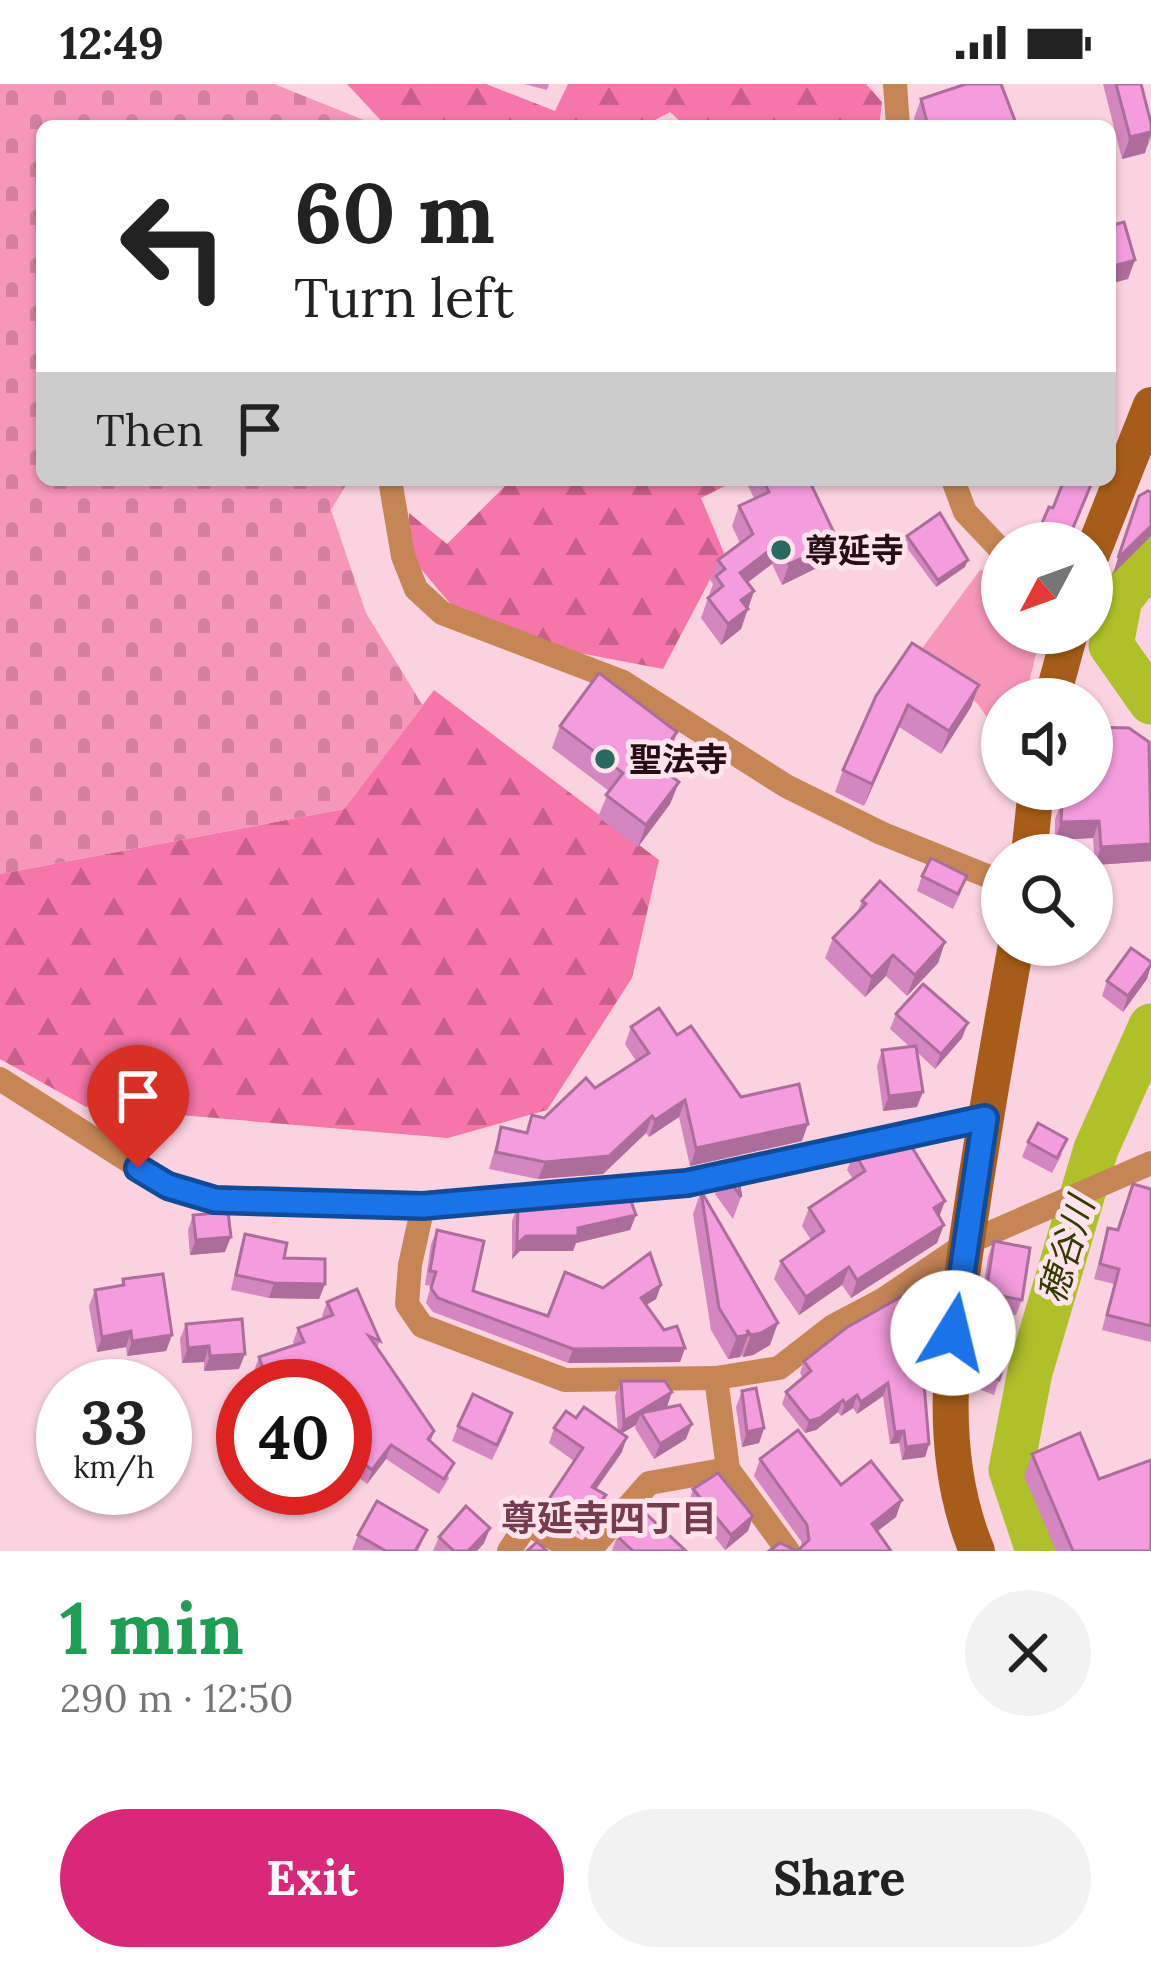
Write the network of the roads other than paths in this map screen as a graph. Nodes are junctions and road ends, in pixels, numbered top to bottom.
1 (896, 84) edge
2 (898, 120) edge
3 (1151, 405) edge
4 (1129, 471) edge
5 (392, 486) edge
6 (954, 486) edge
7 (1106, 522) edge
8 (981, 528) edge
9 (981, 873) edge
10 (1012, 966) edge
11 (0, 1079) edge
12 (985, 1118) junction
13 (1143, 1166) edge
14 (423, 1206) junction
15 (967, 1243) junction
16 (716, 1378) junction
17 (728, 1469) junction
18 (509, 1551) edge
19 (577, 1551) edge
20 (589, 1551) edge
21 (788, 1551) edge
22 (977, 1551) edge

1 - 2 street
3 - 4 street
4 - 7 street
5 - 9 street
6 - 8 street
10 - 12 street
11 - 14 street
12 - 14 street
12 - 15 street
13 - 15 street
14 - 16 street
15 - 16 street
15 - 22 street
16 - 17 street
17 - 20 street
17 - 21 street
18 - 19 street

